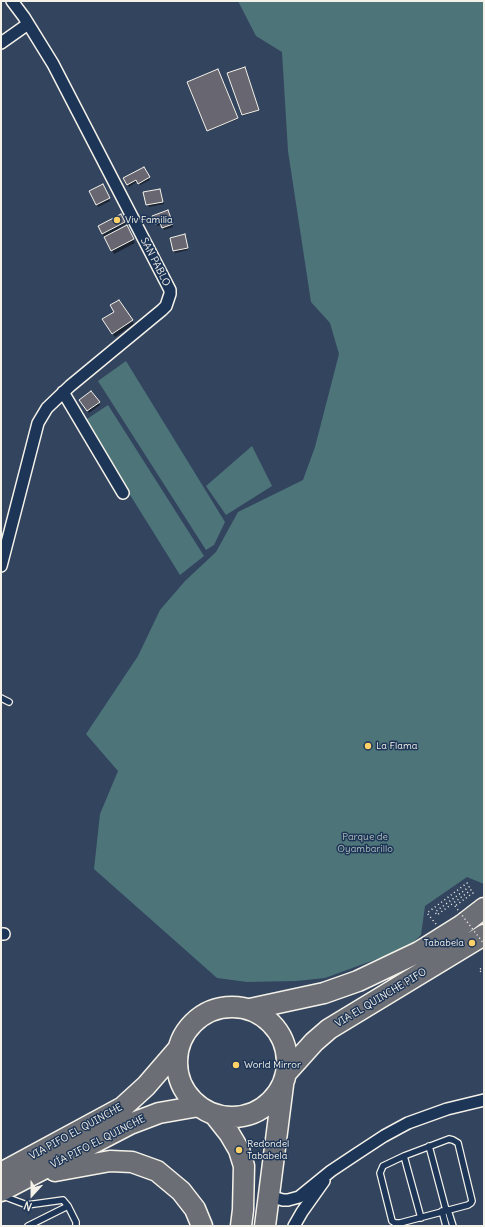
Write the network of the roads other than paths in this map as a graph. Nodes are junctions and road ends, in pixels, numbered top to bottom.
1 (12, 1) edge
2 (28, 24) junction
3 (1, 43) edge
4 (63, 392) junction
5 (123, 493) dead end
6 (1, 566) edge
7 (1, 698) edge
8 (9, 702) dead end
9 (484, 908) edge
10 (484, 935) edge
11 (250, 1009) junction
12 (178, 1049) junction
13 (285, 1078) junction
14 (484, 1100) edge
15 (206, 1110) junction
16 (430, 1146) junction
17 (404, 1156) junction
18 (3, 1170) edge
19 (331, 1171) junction
20 (32, 1176) junction
21 (1, 1191) edge
22 (269, 1193) junction
23 (1, 1195) edge
24 (68, 1206) junction
25 (445, 1210) junction
26 (421, 1218) junction
27 (28, 1226) edge
28 (76, 1226) edge
29 (202, 1226) edge
30 (241, 1226) edge
31 (265, 1226) edge
32 (294, 1226) edge
33 (446, 1226) edge
34 (453, 1226) edge

1 - 2 street, SAN PABLO
2 - 3 street
2 - 4 street, SAN PABLO
4 - 5 street
4 - 6 street, SAN PABLO
7 - 8 lane
9 - 11 highway
10 - 13 highway, VIA EL QUINCHE PIFO
11 - 12 highway
11 - 13 highway
12 - 15 highway
12 - 18 highway, VIA PIFO EL QUINCHE
13 - 15 highway
13 - 22 highway
14 - 19 street
15 - 20 highway, VÍA PIFO EL QUINCHE
15 - 30 highway
16 - 17 lane
16 - 25 lane
16 - 25 lane
17 - 26 lane
17 - 26 lane
19 - 22 street
19 - 32 street
20 - 21 highway, VÍA PIFO EL QUINCHE
20 - 29 highway
22 - 31 highway
23 - 24 lane
24 - 27 lane
24 - 28 lane
25 - 26 lane
25 - 33 lane
25 - 34 lane

